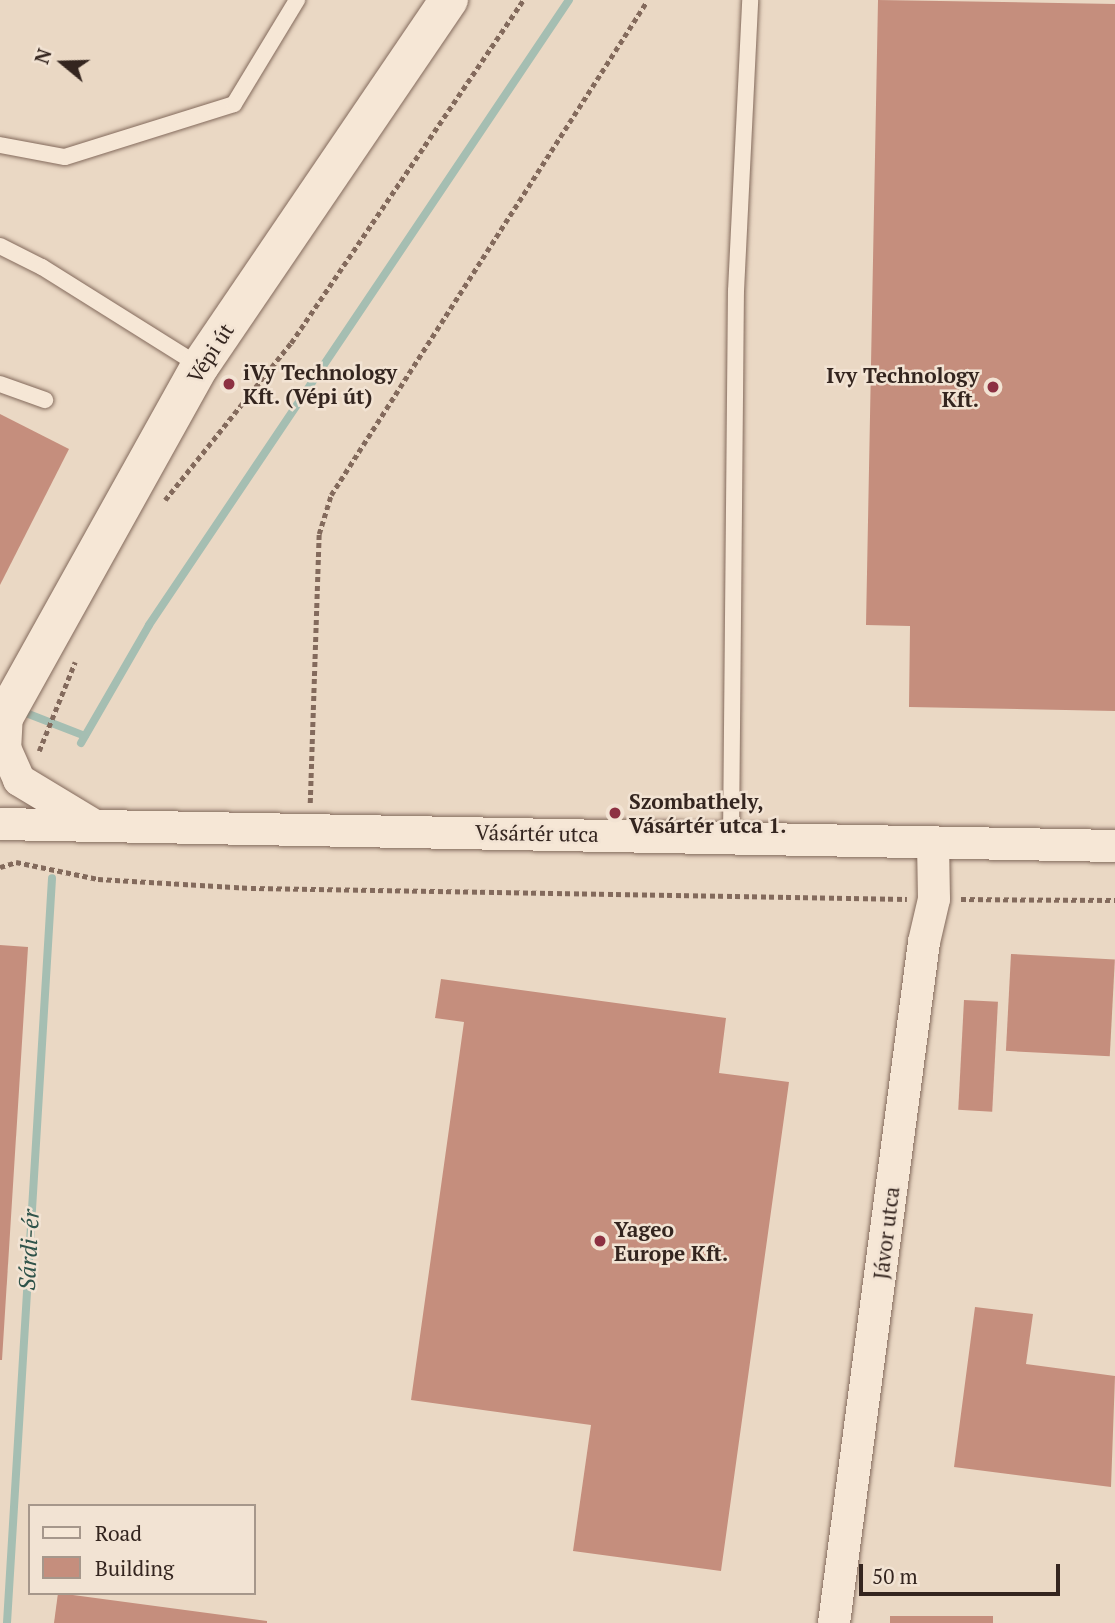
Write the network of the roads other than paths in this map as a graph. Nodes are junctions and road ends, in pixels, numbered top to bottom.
1 (298, 0) edge
2 (449, 0) edge
3 (750, 0) edge
4 (0, 145) edge
5 (0, 246) edge
6 (200, 366) junction
7 (0, 384) edge
8 (45, 400) dead end
9 (3, 719) edge
10 (0, 824) edge
11 (93, 824) junction
12 (731, 838) junction
13 (933, 842) junction
14 (1115, 846) edge
15 (834, 1623) edge

1 - 4 lane
2 - 6 street, Vépi út
3 - 12 lane
5 - 6 lane
6 - 9 street, Vépi út
7 - 8 lane
9 - 11 street
10 - 11 street, Vásártér utca
11 - 12 street, Vásártér utca
12 - 13 street, Vásártér utca
13 - 14 street, Vásártér utca
13 - 15 street, Jávor utca

